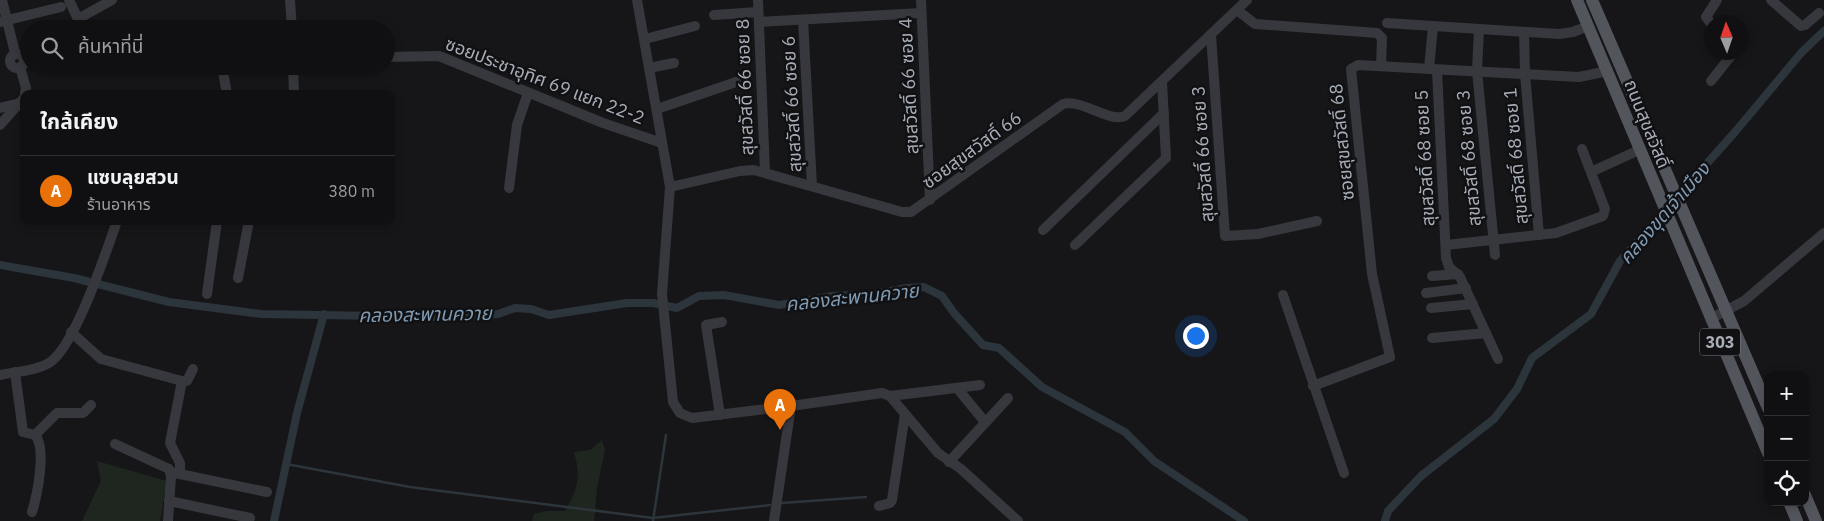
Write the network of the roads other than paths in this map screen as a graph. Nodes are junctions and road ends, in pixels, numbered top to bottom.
1 (2, 0) edge
2 (69, 0) edge
3 (112, 0) edge
4 (290, 0) edge
5 (637, 0) edge
6 (758, 0) edge
7 (921, 0) edge
8 (1247, 0) edge
9 (1577, 0) edge
10 (1592, 0) edge
11 (1717, 0) edge
12 (1771, 0) edge
13 (60, 8) dead end
14 (1237, 10) junction
15 (1819, 12) dead end
16 (921, 13) junction
17 (714, 15) dead end
18 (1707, 15) edge
19 (759, 17) junction
20 (291, 20) edge
21 (803, 20) junction
22 (4, 21) edge
23 (1387, 23) dead end
24 (695, 26) dead end
25 (1434, 26) junction
26 (1588, 26) junction
27 (1479, 29) junction
28 (1524, 32) junction
29 (1211, 36) junction
30 (645, 39) junction
31 (395, 57) edge
32 (16, 60) edge
33 (1728, 60) edge
34 (674, 63) dead end
35 (1381, 66) junction
36 (649, 68) junction
37 (1433, 69) junction
38 (1477, 71) junction
39 (1608, 72) junction
40 (1525, 74) junction
41 (21, 75) edge
42 (224, 75) edge
43 (293, 75) edge
44 (1712, 81) dead end
45 (736, 82) dead end
46 (1162, 82) junction
47 (25, 90) edge
48 (226, 90) edge
49 (294, 90) edge
50 (528, 93) junction
51 (20, 99) edge
52 (20, 102) edge
53 (0, 108) edge
54 (657, 109) junction
55 (1164, 113) junction
56 (0, 125) edge
57 (662, 144) junction
58 (1582, 149) dead end
59 (1639, 150) junction
60 (765, 172) junction
61 (1591, 172) junction
62 (812, 186) junction
63 (670, 187) junction
64 (508, 188) dead end
65 (930, 200) junction
66 (1317, 221) dead end
67 (115, 225) edge
68 (216, 225) edge
69 (248, 225) edge
70 (1043, 230) dead end
71 (1824, 232) edge
72 (1539, 235) junction
73 (1493, 241) junction
74 (1075, 245) dead end
75 (1446, 245) junction
76 (1495, 255) dead end
77 (1458, 274) junction
78 (1432, 276) dead end
79 (238, 278) dead end
80 (1466, 288) junction
81 (1426, 293) dead end
82 (207, 294) dead end
83 (1283, 295) dead end
84 (1473, 304) junction
85 (1431, 308) dead end
86 (1726, 312) junction
87 (1710, 319) junction
88 (722, 322) dead end
89 (71, 332) junction
90 (1486, 333) junction
91 (1432, 338) dead end
92 (1498, 358) dead end
93 (192, 369) dead end
94 (15, 372) junction
95 (0, 375) edge
96 (182, 381) junction
97 (980, 385) dead end
98 (1313, 386) junction
99 (957, 388) junction
100 (890, 396) junction
101 (1008, 398) dead end
102 (1764, 399) edge
103 (91, 405) dead end
104 (791, 406) junction
105 (905, 414) junction
106 (720, 415) junction
107 (985, 422) junction
108 (35, 434) junction
109 (115, 444) dead end
110 (1764, 444) edge
111 (949, 462) junction
112 (175, 473) junction
113 (1344, 473) dead end
114 (267, 492) dead end
115 (170, 501) junction
116 (1809, 504) edge
117 (879, 506) dead end
118 (1791, 506) edge
119 (32, 512) dead end
120 (250, 518) dead end
121 (168, 521) edge
122 (774, 521) edge
123 (1017, 521) edge
124 (1797, 521) edge
125 (1816, 521) edge

1 - 22 street
2 - 3 street
4 - 20 street
5 - 30 street
6 - 19 street, สุขสวัสดิ์ 66 ซอย 8
7 - 16 street, สุขสวัสดิ์ 66 ซอย 4
8 - 14 street, ซอยสุขสวัสดิ์ 66
9 - 26 main road, ถนนสุขสวัสดิ์
10 - 86 main road, ถนนสุขสวัสดิ์ / 303
11 - 18 street
12 - 15 street
13 - 22 street
14 - 29 street, ซอยสุขสวัสดิ์ 66
14 - 35 street
16 - 21 street
16 - 65 street, สุขสวัสดิ์ 66 ซอย 4
17 - 19 street
19 - 21 street
19 - 60 street, สุขสวัสดิ์ 66 ซอย 8
21 - 62 street, สุขสวัสดิ์ 66 ซอย 6
22 - 32 street
23 - 25 street
24 - 30 street
25 - 27 street
25 - 37 street, สุขสวัสดิ์ 68 ซอย 5
26 - 28 street
26 - 39 main road, ถนนสุขสวัสดิ์
27 - 28 street
27 - 38 street, สุขสวัสดิ์ 68 ซอย 3
28 - 40 street, สุขสวัสดิ์ 68 ซอย 1
29 - 46 street, ซอยสุขสวัสดิ์ 66
29 - 66 street, สุขสวัสดิ์ 66 ซอย 3
30 - 36 street
31 - 50 street, ซอยประชาอุทิศ 69 แยก 22-2
33 - 44 street
34 - 36 street
35 - 37 street, ซอยสุขสวัสดิ์ 68
35 - 98 street, ซอยสุขสวัสดิ์ 68
36 - 54 street
37 - 38 street, ซอยสุขสวัสดิ์ 68
37 - 75 street, สุขสวัสดิ์ 68 ซอย 5
38 - 40 street, ซอยสุขสวัสดิ์ 68
38 - 73 street, สุขสวัสดิ์ 68 ซอย 3
39 - 40 street, ซอยสุขสวัสดิ์ 68
39 - 59 main road, ถนนสุขสวัสดิ์
40 - 72 street, สุขสวัสดิ์ 68 ซอย 1
41 - 47 street
42 - 48 street
43 - 49 street
45 - 54 street
46 - 55 street
46 - 65 street, ซอยสุขสวัสดิ์ 66
50 - 57 street, ซอยประชาอุทิศ 69 แยก 22-2
50 - 64 street
51 - 53 street
52 - 56 street
54 - 57 street
55 - 70 street
55 - 74 street
57 - 63 street
58 - 61 street
59 - 61 street
59 - 87 main road, ถนนสุขสวัสดิ์ / 303
60 - 62 street, ซอยสุขสวัสดิ์ 66
60 - 63 street, ซอยสุขสวัสดิ์ 66
61 - 72 street
62 - 65 street, ซอยสุขสวัสดิ์ 66
63 - 106 street
67 - 89 street
68 - 82 street
69 - 79 street
71 - 86 street
72 - 73 street
73 - 75 street
73 - 76 street, สุขสวัสดิ์ 68 ซอย 3
75 - 77 street, สุขสวัสดิ์ 68 ซอย 5
77 - 78 street
77 - 80 street, สุขสวัสดิ์ 68 ซอย 5
80 - 81 street
80 - 84 street, สุขสวัสดิ์ 68 ซอย 5
83 - 98 street
84 - 85 street
84 - 90 street, สุขสวัสดิ์ 68 ซอย 5
86 - 87 street
86 - 102 main road, ถนนสุขสวัสดิ์ / 303
87 - 110 main road, ถนนสุขสวัสดิ์ / 303
88 - 106 street
89 - 94 street
89 - 96 street
90 - 91 street
90 - 92 street, สุขสวัสดิ์ 68 ซอย 5
93 - 96 street
94 - 95 street
94 - 108 street
96 - 112 street
97 - 99 street
98 - 113 street
99 - 100 street
99 - 107 street
100 - 104 street
100 - 105 street
101 - 107 street
103 - 108 street
104 - 106 street
104 - 122 street
105 - 111 street
105 - 117 street
107 - 111 street
108 - 119 street
109 - 112 street
111 - 123 street
112 - 114 street
112 - 115 street
115 - 120 street
115 - 121 street
116 - 125 main road
118 - 124 main road

